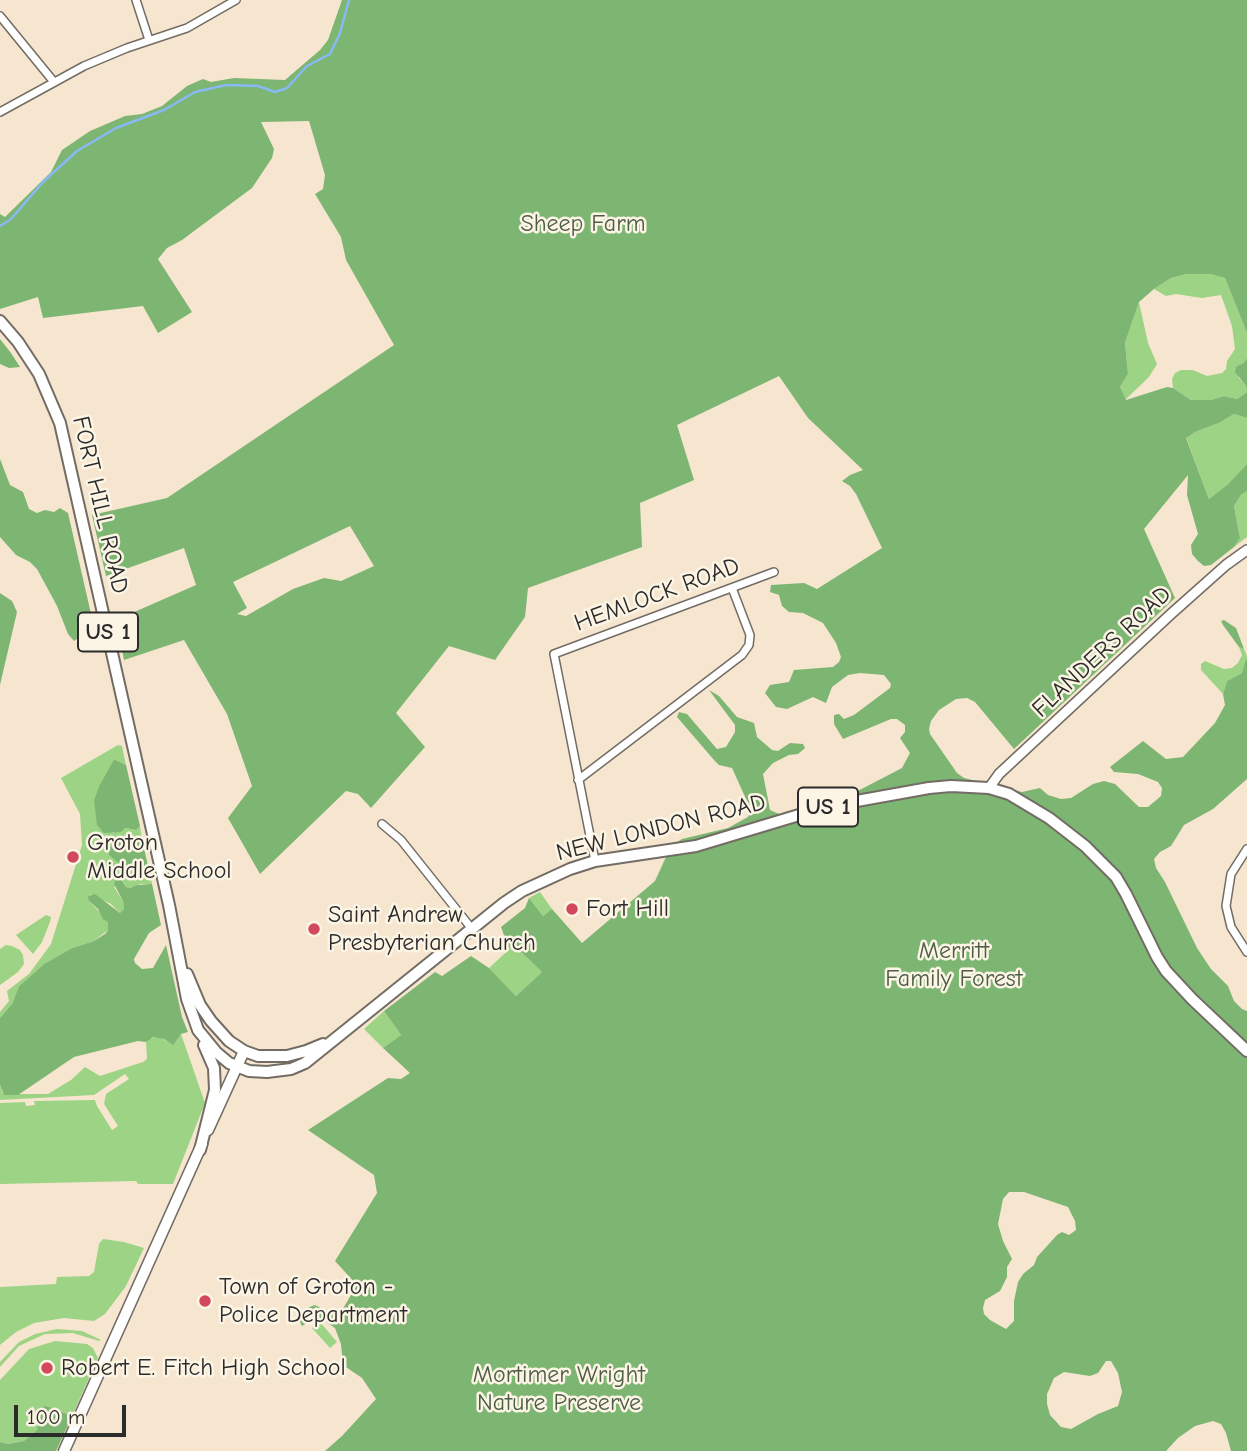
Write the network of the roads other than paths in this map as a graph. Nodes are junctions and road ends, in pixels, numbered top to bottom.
1 (136, 0) edge
2 (236, 0) edge
3 (0, 16) edge
4 (149, 40) junction
5 (54, 82) junction
6 (0, 111) edge
7 (0, 321) edge
8 (1247, 550) edge
9 (774, 572) dead end
10 (732, 588) junction
11 (578, 780) junction
12 (989, 788) junction
13 (382, 824) dead end
14 (1247, 849) edge
15 (594, 861) junction
16 (472, 929) junction
17 (1247, 953) edge
18 (181, 958) junction
19 (348, 1027) junction
20 (198, 1030) junction
21 (244, 1051) junction
22 (1247, 1051) edge
23 (237, 1067) junction
24 (200, 1150) junction
25 (64, 1451) edge

1 - 4 street
2 - 4 street
3 - 5 street
4 - 5 street
5 - 6 street
7 - 18 main road, FORT HILL ROAD / US 1
8 - 12 street, FLANDERS ROAD
9 - 10 street, HEMLOCK ROAD
10 - 11 street
10 - 11 street, HEMLOCK ROAD
11 - 15 street
12 - 15 main road, NEW LONDON ROAD / US 1
12 - 22 main road, NEW LONDON ROAD / US 1
13 - 16 street
14 - 17 street
15 - 16 main road, NEW LONDON ROAD / US 1
16 - 19 main road, NEW LONDON ROAD / US 1
18 - 20 main road, FORT HILL ROAD / US 1
18 - 21 main road, FORT HILL ROAD / US 1
19 - 21 main road, US 1
19 - 23 main road, US 1
20 - 23 main road, FORT HILL ROAD / US 1
20 - 24 main road
21 - 23 main road
23 - 24 main road
24 - 25 main road

